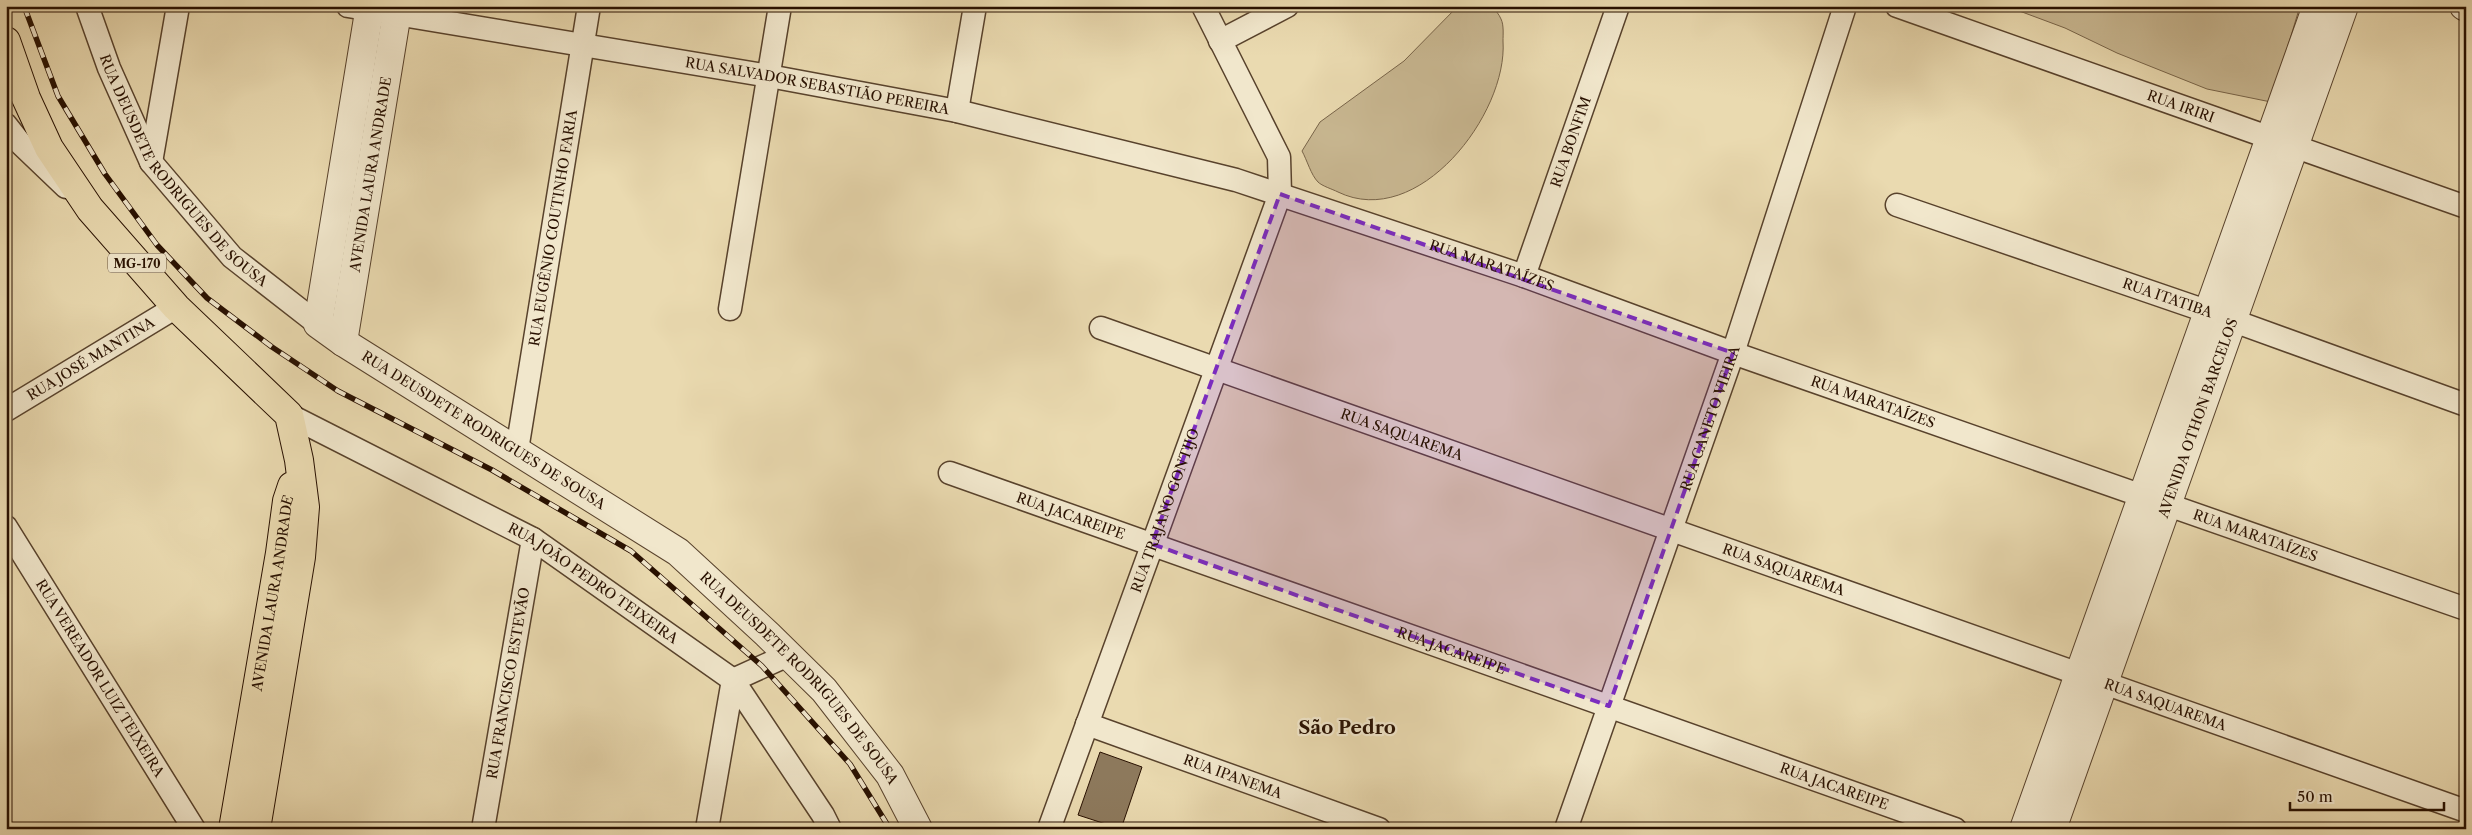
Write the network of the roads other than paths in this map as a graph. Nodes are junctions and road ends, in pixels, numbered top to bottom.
1 (86, 6) edge
2 (178, 6) edge
3 (589, 6) edge
4 (780, 6) edge
5 (975, 6) edge
6 (1203, 6) edge
7 (1287, 6) edge
8 (1618, 6) edge
9 (1845, 6) edge
10 (1897, 6) edge
11 (2316, 6) edge
12 (2344, 6) edge
13 (362, 7) edge
14 (397, 10) edge
15 (6, 41) edge
16 (1220, 41) junction
17 (582, 45) junction
18 (769, 76) junction
19 (957, 111) junction
20 (6, 125) edge
21 (2268, 138) junction
22 (2294, 146) junction
23 (151, 162) junction
24 (1280, 194) junction
25 (1897, 205) dead end
26 (2466, 207) edge
27 (92, 212) junction
28 (1524, 276) junction
29 (176, 307) junction
30 (730, 309) dead end
31 (2221, 317) junction
32 (318, 324) junction
33 (1101, 328) dead end
34 (343, 342) junction
35 (1733, 353) junction
36 (1215, 368) junction
37 (2466, 406) edge
38 (6, 410) edge
39 (289, 415) junction
40 (517, 450) junction
41 (299, 460) junction
42 (950, 473) dead end
43 (2155, 501) junction
44 (6, 527) edge
45 (1671, 530) junction
46 (533, 539) junction
47 (1152, 544) junction
48 (2466, 610) edge
49 (788, 655) junction
50 (2092, 678) junction
51 (733, 680) junction
52 (1609, 706) junction
53 (1087, 724) junction
54 (2466, 811) edge
55 (194, 829) edge
56 (233, 829) edge
57 (256, 829) edge
58 (483, 829) edge
59 (707, 829) edge
60 (830, 829) edge
61 (918, 829) edge
62 (1049, 829) edge
63 (1379, 829) edge
64 (1566, 829) edge
65 (1955, 829) edge
66 (2024, 829) edge
67 (2052, 829) edge

1 - 23 street, RUA DEUSDETE RODRIGUES DE SOUSA
2 - 23 street
3 - 17 street, RUA EUGÊNIO COUTINHO FARIA
4 - 18 street
5 - 19 street
6 - 16 street
7 - 16 street
8 - 28 street, RUA BONFIM
9 - 35 street, RUA CANETO VIEIRA
10 - 21 street, RUA IRIRI
11 - 21 street, AVENIDA OTHON BARCELOS
12 - 22 street, AVENIDA OTHON BARCELOS
13 - 14 street, RUA SALVADOR SEBASTIÃO PEREIRA
13 - 32 street, AVENIDA LAURA ANDRADE
14 - 17 street, RUA SALVADOR SEBASTIÃO PEREIRA
14 - 34 street, AVENIDA LAURA ANDRADE
15 - 27 main road, MG-170
16 - 24 street
17 - 18 street, RUA SALVADOR SEBASTIÃO PEREIRA
17 - 40 street, RUA EUGÊNIO COUTINHO FARIA
18 - 19 street, RUA SALVADOR SEBASTIÃO PEREIRA
18 - 30 street
19 - 24 street, RUA SALVADOR SEBASTIÃO PEREIRA
20 - 27 street
21 - 22 street, RUA IRIRI
21 - 31 street, AVENIDA OTHON BARCELOS
22 - 26 street, RUA IRIRI
22 - 31 street, AVENIDA OTHON BARCELOS
23 - 32 street, RUA DEUSDETE RODRIGUES DE SOUSA
24 - 28 street, RUA MARATAÍZES
24 - 36 street, RUA TRAJANO GONTIJO
25 - 31 street, RUA ITATIBA
27 - 29 main road, MG-170
28 - 35 street, RUA MARATAÍZES
29 - 38 street, RUA JOSÉ MANTINA
29 - 39 main road, MG-170
31 - 37 street, RUA ITATIBA
31 - 43 street, AVENIDA OTHON BARCELOS
32 - 34 street, RUA DEUSDETE RODRIGUES DE SOUSA
33 - 36 street, RUA SAQUAREMA
34 - 40 street, RUA DEUSDETE RODRIGUES DE SOUSA
35 - 43 street, RUA MARATAÍZES
35 - 45 street, RUA CANETO VIEIRA
36 - 45 street, RUA SAQUAREMA
36 - 47 street, RUA TRAJANO GONTIJO
39 - 41 main road
39 - 46 street, RUA JOÃO PEDRO TEIXEIRA
40 - 49 street, RUA DEUSDETE RODRIGUES DE SOUSA
41 - 56 main road, AVENIDA LAURA ANDRADE
41 - 57 main road, AVENIDA LAURA ANDRADE
42 - 47 street, RUA JACAREIPE
43 - 48 street, RUA MARATAÍZES
43 - 50 street, AVENIDA OTHON BARCELOS
44 - 55 street, RUA VEREADOR LUIZ TEIXEIRA
45 - 50 street, RUA SAQUAREMA
45 - 52 street, RUA CANETO VIEIRA
46 - 51 street, RUA JOÃO PEDRO TEIXEIRA
46 - 58 street, RUA FRANCISCO ESTEVÃO
47 - 52 street, RUA JACAREIPE
47 - 53 street, RUA TRAJANO GONTIJO
49 - 51 street
49 - 61 street, RUA DEUSDETE RODRIGUES DE SOUSA
50 - 54 street, RUA SAQUAREMA
50 - 66 street, AVENIDA OTHON BARCELOS
50 - 67 street, AVENIDA OTHON BARCELOS
51 - 59 street
51 - 60 street, RUA JOÃO PEDRO TEIXEIRA
52 - 64 street, RUA CANETO VIEIRA
52 - 65 street, RUA JACAREIPE
53 - 62 street, RUA TRAJANO GONTIJO
53 - 63 street, RUA IPANEMA

